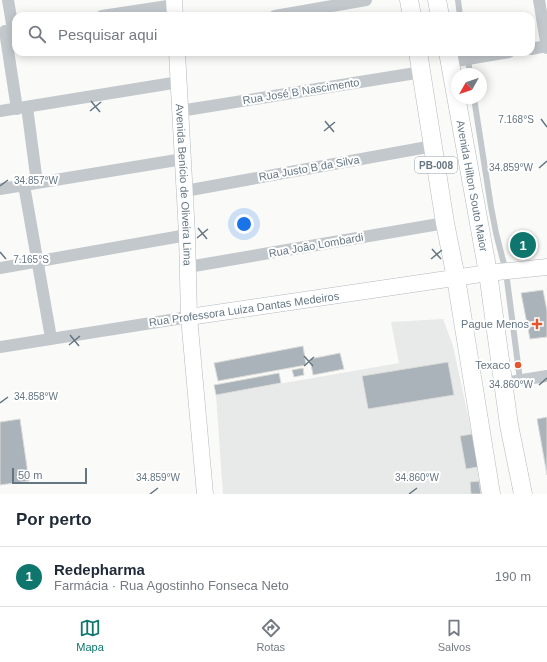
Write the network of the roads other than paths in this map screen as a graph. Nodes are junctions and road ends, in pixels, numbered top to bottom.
1 (8, 0) edge
2 (366, 0) edge
3 (409, 0) edge
4 (437, 0) edge
5 (458, 0) edge
6 (539, 0) edge
7 (174, 7) edge
8 (134, 12) edge
9 (298, 12) edge
10 (411, 12) edge
11 (439, 12) edge
12 (460, 12) edge
13 (8, 31) edge
14 (547, 47) edge
15 (535, 48) edge
16 (12, 53) edge
17 (13, 56) edge
18 (177, 56) edge
19 (419, 56) edge
20 (467, 56) edge
21 (449, 57) edge
22 (469, 68) edge
23 (422, 72) junction
24 (179, 82) junction
25 (475, 104) edge
26 (22, 108) junction
27 (180, 110) junction
28 (0, 111) edge
29 (433, 146) junction
30 (182, 159) junction
31 (37, 183) junction
32 (24, 185) junction
33 (0, 189) edge
34 (185, 191) junction
35 (486, 216) junction
36 (445, 223) junction
37 (187, 235) junction
38 (37, 262) junction
39 (188, 267) junction
40 (547, 267) edge
41 (0, 268) edge
42 (506, 272) junction
43 (488, 273) junction
44 (456, 278) junction
45 (189, 317) junction
46 (51, 338) junction
47 (0, 347) edge
48 (547, 376) edge
49 (511, 382) junction
50 (205, 494) edge
51 (491, 494) edge
52 (522, 494) edge

1 - 13 street
2 - 9 street
3 - 10 main road
4 - 11 main road
5 - 12 lane
6 - 14 street
7 - 8 street
13 - 16 street
14 - 15 street
17 - 26 street
18 - 24 street, Avenida Benício de Oliveira Lima
19 - 23 main road, PB-008
20 - 22 lane
21 - 35 main road, Avenida Hilton Souto Maior / PB-008
23 - 27 street, Rua José B Nascimento
23 - 29 main road, PB-008
24 - 26 street
24 - 27 street, Avenida Benício de Oliveira Lima
25 - 35 lane
26 - 28 street
26 - 31 street
27 - 30 street, Avenida Benício de Oliveira Lima
29 - 34 street, Rua Justo B da Silva
29 - 36 main road, PB-008
30 - 31 street
30 - 34 street, Avenida Benício de Oliveira Lima
31 - 32 street
32 - 33 street
32 - 38 street
34 - 37 street, Avenida Benício de Oliveira Lima
35 - 42 lane
35 - 43 main road, Avenida Hilton Souto Maior / PB-008
36 - 39 street, Rua João Lombardi
36 - 44 main road, PB-008
37 - 38 street
37 - 39 street, Avenida Benício de Oliveira Lima
38 - 41 street
38 - 46 street
39 - 45 street, Avenida Benício de Oliveira Lima
40 - 42 street, Rua Professora Luiza Dantas Medeiros
42 - 43 street, Rua Professora Luiza Dantas Medeiros
42 - 49 lane
43 - 44 street, Rua Professora Luiza Dantas Medeiros
43 - 49 main road, PB-008
44 - 45 street, Rua Professora Luiza Dantas Medeiros
44 - 51 main road, PB-008
45 - 46 street, Rua Professora Luiza Dantas Medeiros
45 - 50 street, Avenida Benício de Oliveira Lima
46 - 47 street, Rua Professora Luiza Dantas Medeiros
48 - 49 street
49 - 52 main road, PB-008

